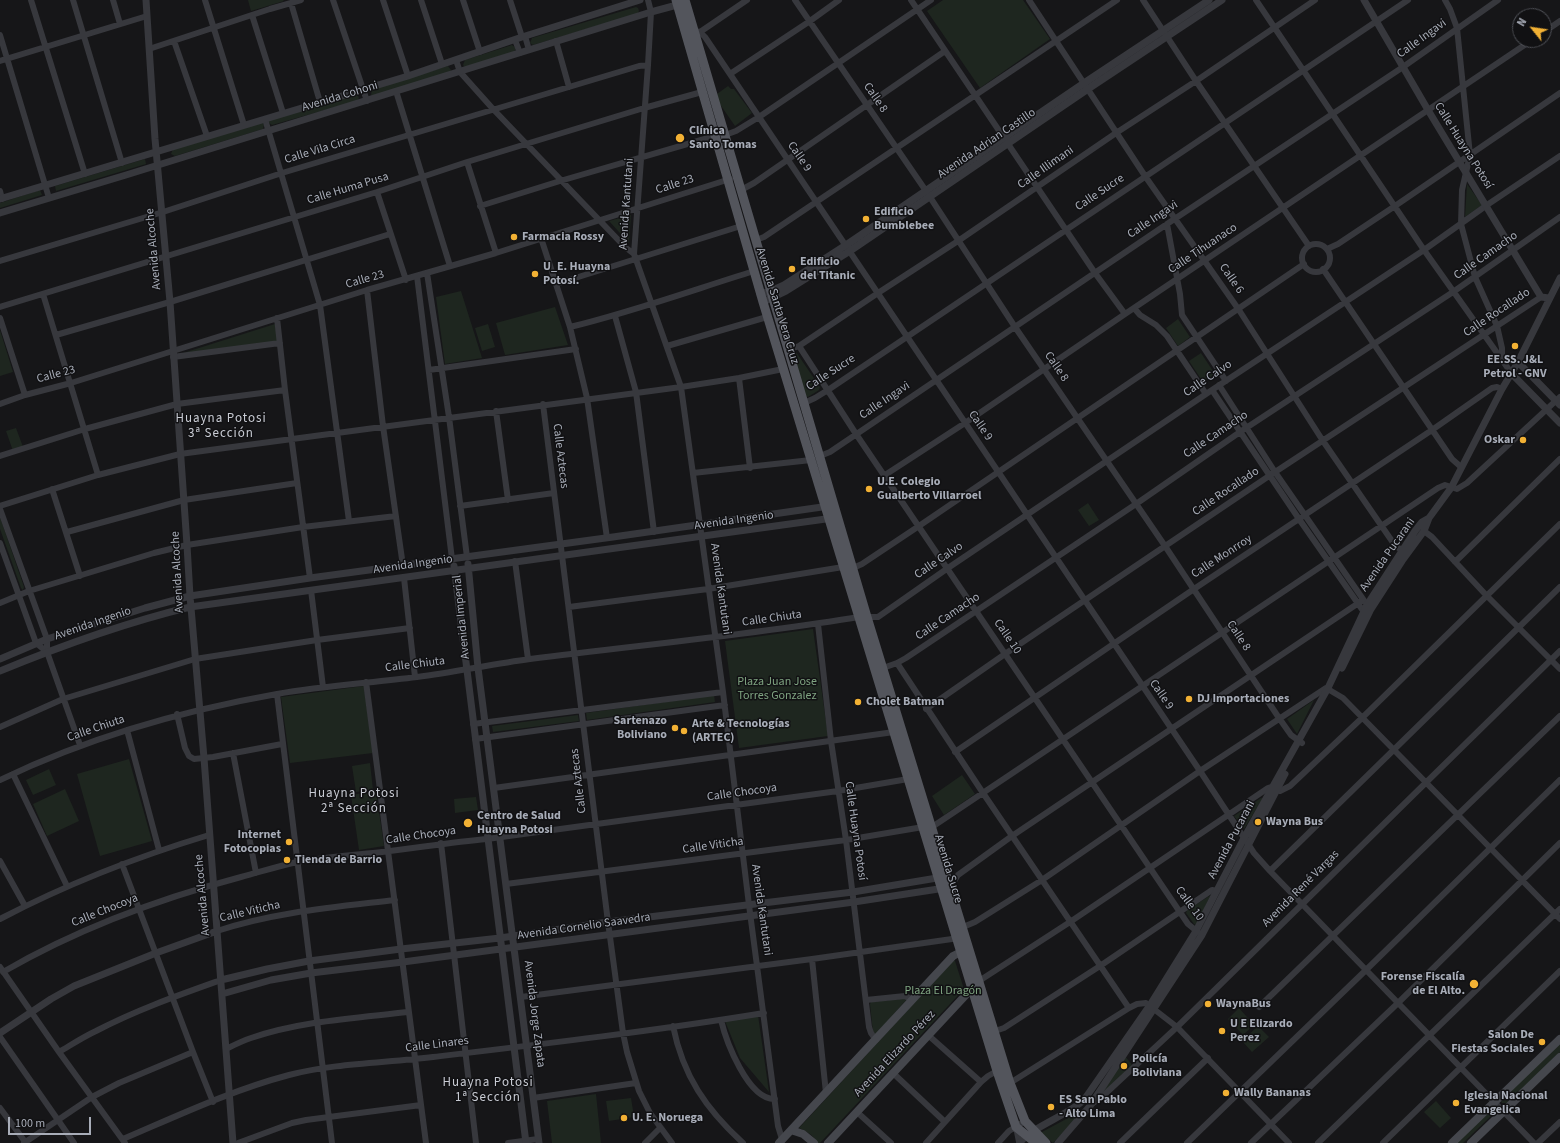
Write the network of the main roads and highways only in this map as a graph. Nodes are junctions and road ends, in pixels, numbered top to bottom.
1 (681, 2) edge
2 (863, 617) junction
3 (927, 827) junction
4 (946, 888) junction
5 (961, 938) junction
6 (965, 950) junction
7 (980, 982) junction
8 (972, 988) junction
9 (1560, 1039) edge
10 (1560, 1057) edge
11 (791, 1130) junction
12 (1031, 1133) junction
13 (781, 1141) edge
14 (814, 1143) edge
15 (828, 1143) edge
16 (1036, 1143) edge
17 (1046, 1143) edge
18 (1452, 1143) edge
19 (1471, 1143) edge

1 - 2 main road, Avenida Santa Vera Cruz
1 - 2 main road, Avenida Santa Vera Cruz
2 - 3 main road, Avenida Sucre
2 - 3 main road, Avenida Sucre
3 - 4 main road, Avenida Sucre
4 - 5 main road, Avenida Sucre
4 - 5 main road, Avenida Sucre
5 - 6 main road, Avenida Sucre
6 - 7 main road, Avenida Sucre
6 - 8 main road, Avenida Sucre
6 - 11 main road, Avenida Elizardo Pérez
7 - 8 main road, Avenida Elizardo Pérez
7 - 12 main road, Avenida Sucre
8 - 12 main road, Avenida Sucre
8 - 15 main road, Avenida Elizardo Pérez
9 - 18 main road
10 - 19 main road
11 - 13 main road, Avenida Elizardo Pérez
11 - 14 main road
12 - 16 main road
12 - 17 main road

